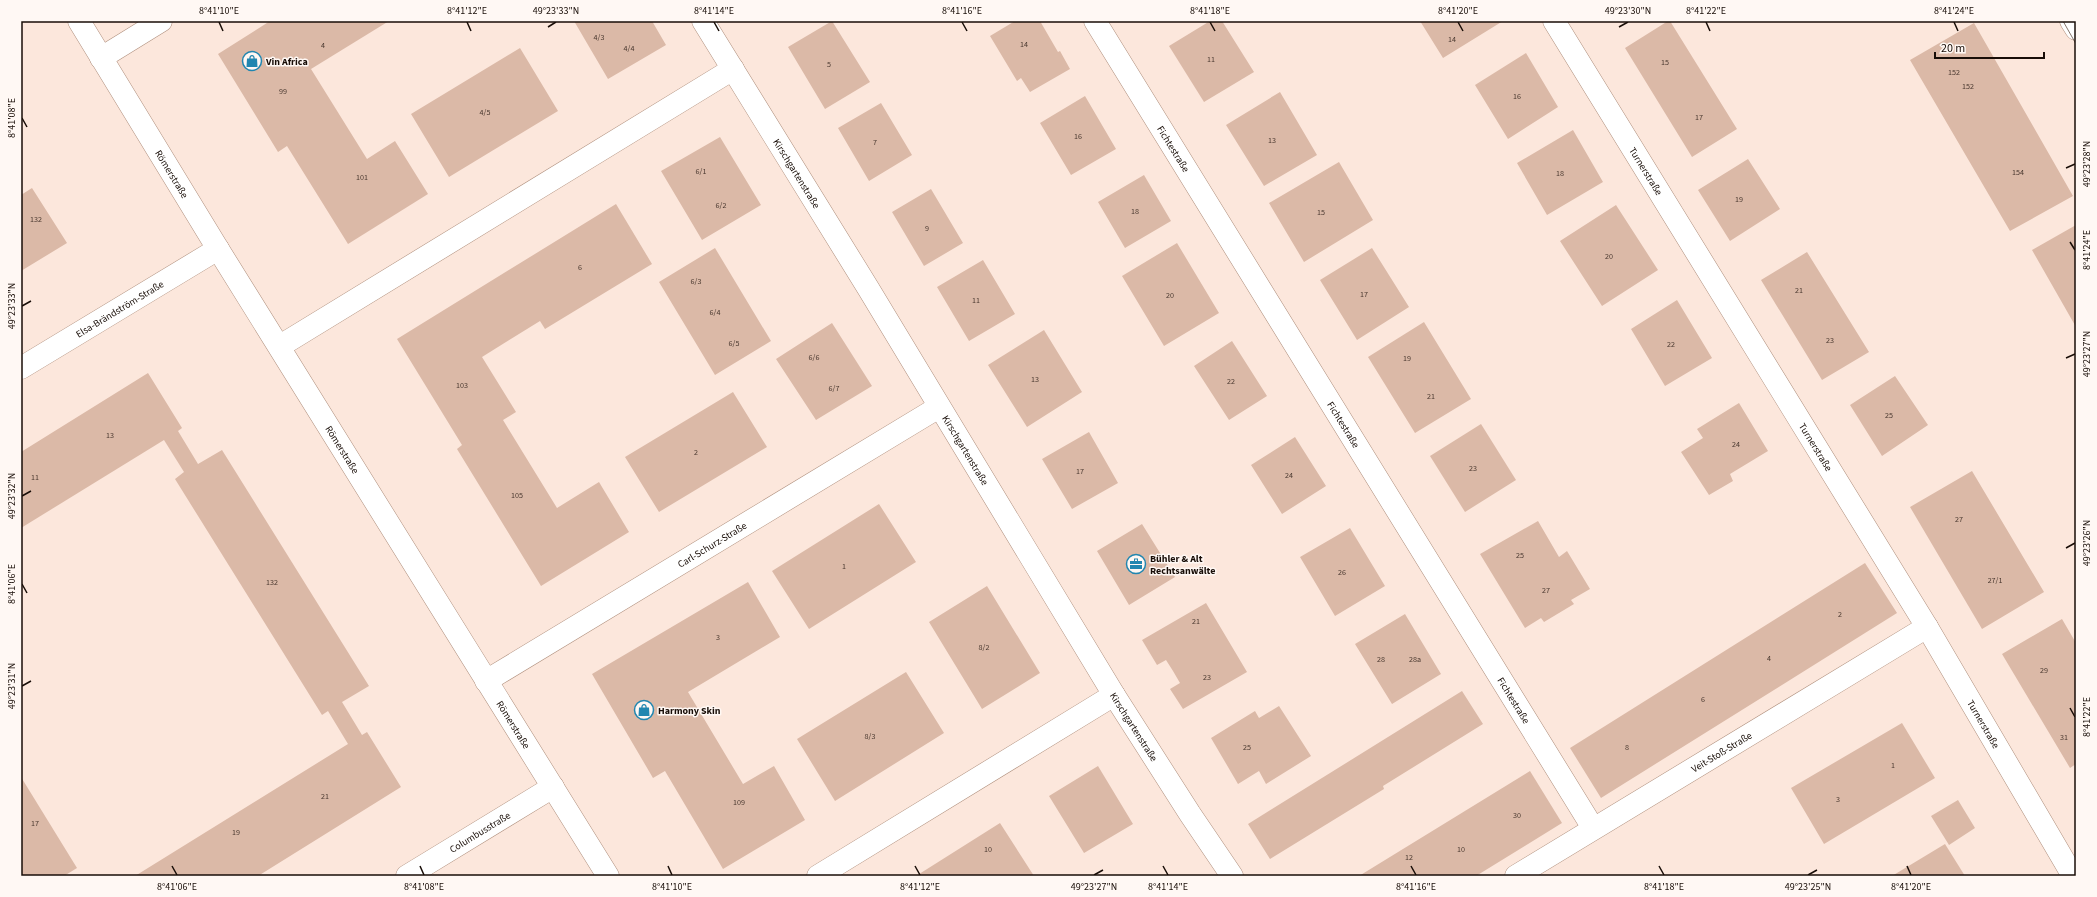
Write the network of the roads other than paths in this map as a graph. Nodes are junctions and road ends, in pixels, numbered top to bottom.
1 (79, 21) edge
2 (161, 21) edge
3 (703, 21) edge
4 (1096, 21) edge
5 (1554, 21) edge
6 (2071, 21) edge
7 (2076, 29) edge
8 (101, 58) junction
9 (733, 69) junction
10 (218, 249) junction
11 (280, 346) junction
12 (21, 368) edge
13 (939, 407) junction
14 (1927, 627) junction
15 (486, 681) junction
16 (1114, 694) junction
17 (553, 787) junction
18 (1593, 828) junction
19 (407, 876) edge
20 (608, 876) edge
21 (818, 876) edge
22 (1232, 876) edge
23 (1516, 876) edge
24 (2073, 876) edge

1 - 8 street, Römerstraße
2 - 8 street
3 - 9 street, Kirschgartenstraße
4 - 18 street, Fichtestraße
5 - 14 street, Turnerstraße
6 - 7 street
8 - 10 street, Römerstraße
9 - 11 street
9 - 13 street, Kirschgartenstraße
10 - 11 street, Römerstraße
10 - 12 street, Elsa-Brändström-Straße
11 - 15 street, Römerstraße
13 - 15 street, Carl-Schurz-Straße
13 - 16 street, Kirschgartenstraße
14 - 18 street, Veit-Stoß-Straße
14 - 24 street, Turnerstraße
15 - 17 street, Römerstraße
16 - 21 street
16 - 22 street, Kirschgartenstraße
17 - 19 street, Columbusstraße
17 - 20 street, Römerstraße
18 - 23 street, Veit-Stoß-Straße

